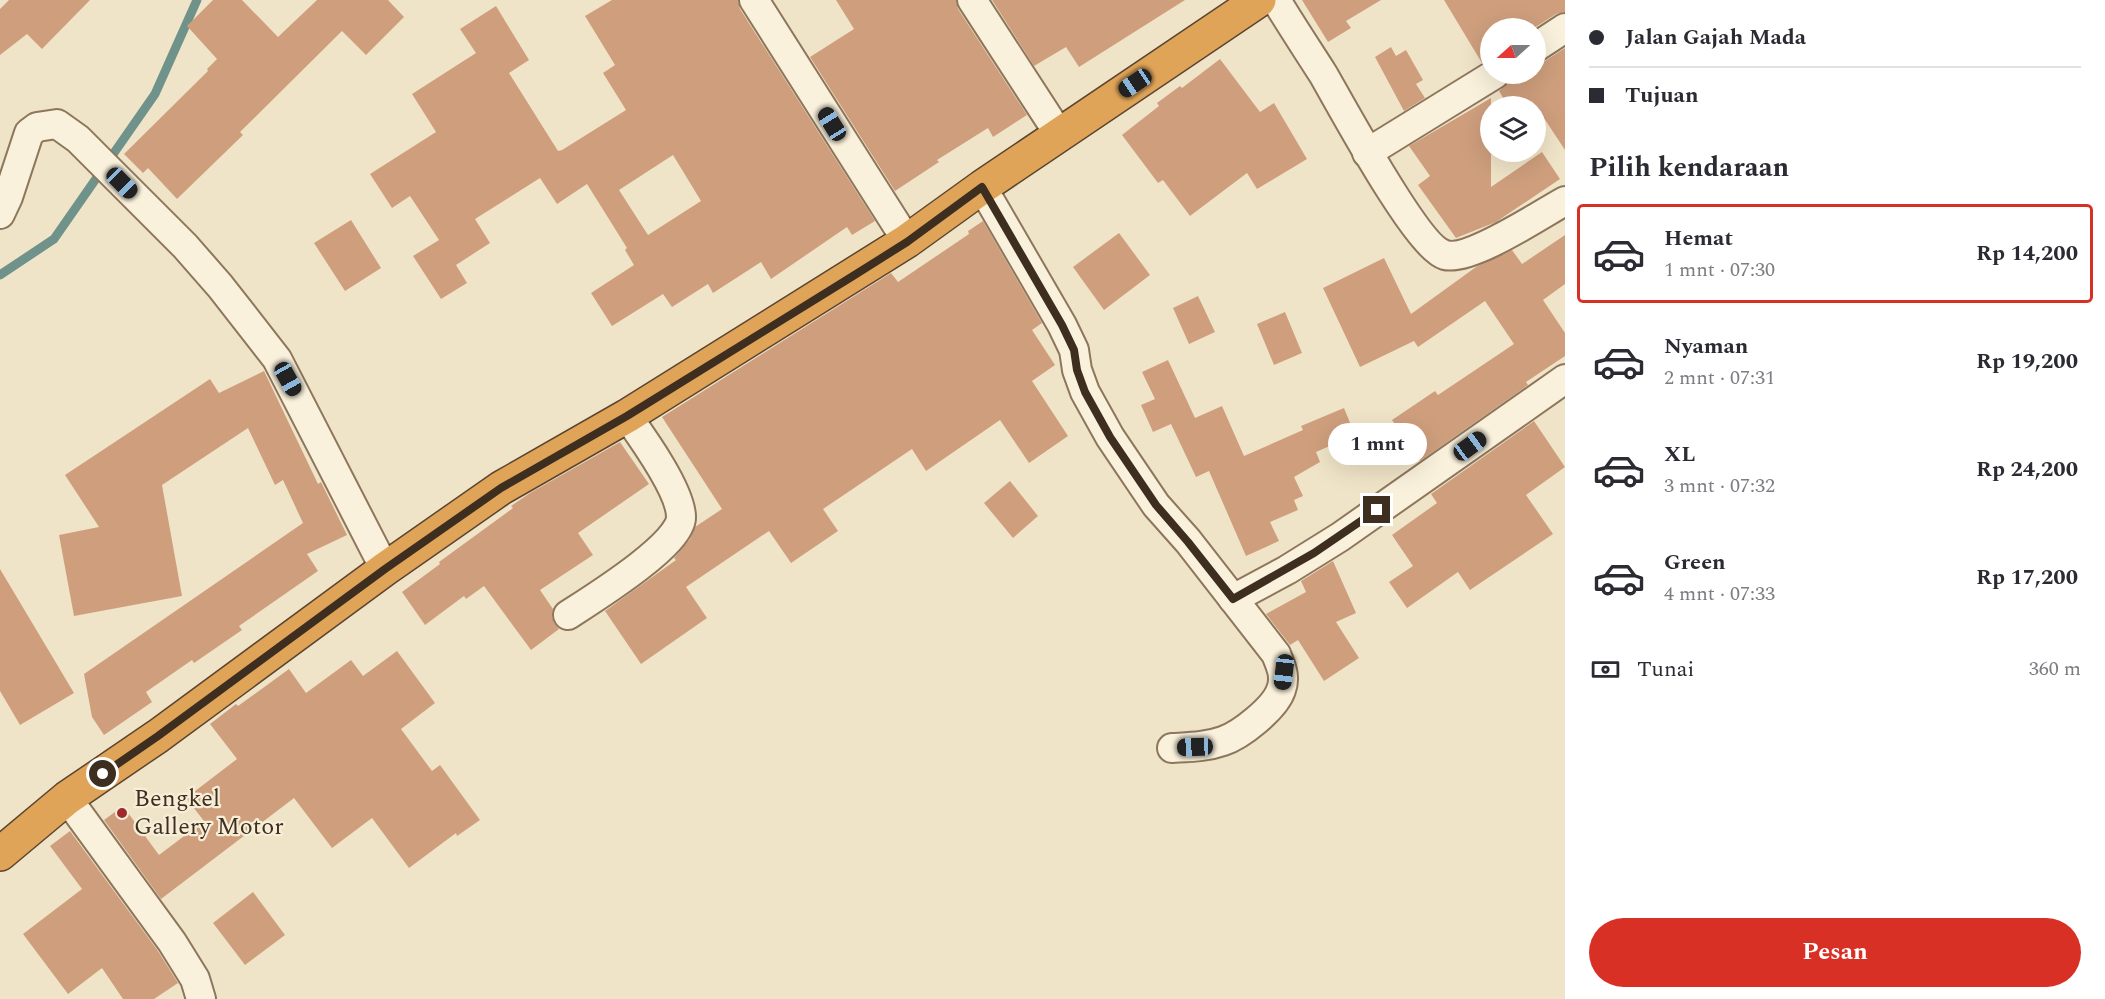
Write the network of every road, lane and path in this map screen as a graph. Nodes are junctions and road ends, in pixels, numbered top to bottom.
1 (754, 0) edge
2 (972, 0) edge
3 (1259, 0) edge
4 (1276, 0) edge
5 (1565, 28) edge
6 (1546, 40) edge
7 (1480, 83) edge
8 (1059, 134) junction
9 (1367, 153) junction
10 (982, 187) junction
11 (1565, 201) edge
12 (0, 214) edge
13 (907, 242) junction
14 (1565, 379) edge
15 (627, 416) junction
16 (385, 569) junction
17 (1233, 599) junction
18 (568, 615) dead end
19 (1172, 748) dead end
20 (67, 798) junction
21 (0, 854) edge
22 (201, 999) edge

1 - 13 street
2 - 8 street
3 - 8 highway
4 - 9 street
5 - 6 street
7 - 9 street
8 - 10 highway
9 - 11 street
10 - 13 highway
10 - 17 street
12 - 16 street
13 - 15 highway
14 - 17 street
15 - 16 highway
15 - 18 street
16 - 20 highway
17 - 19 street
20 - 21 highway
20 - 22 street

